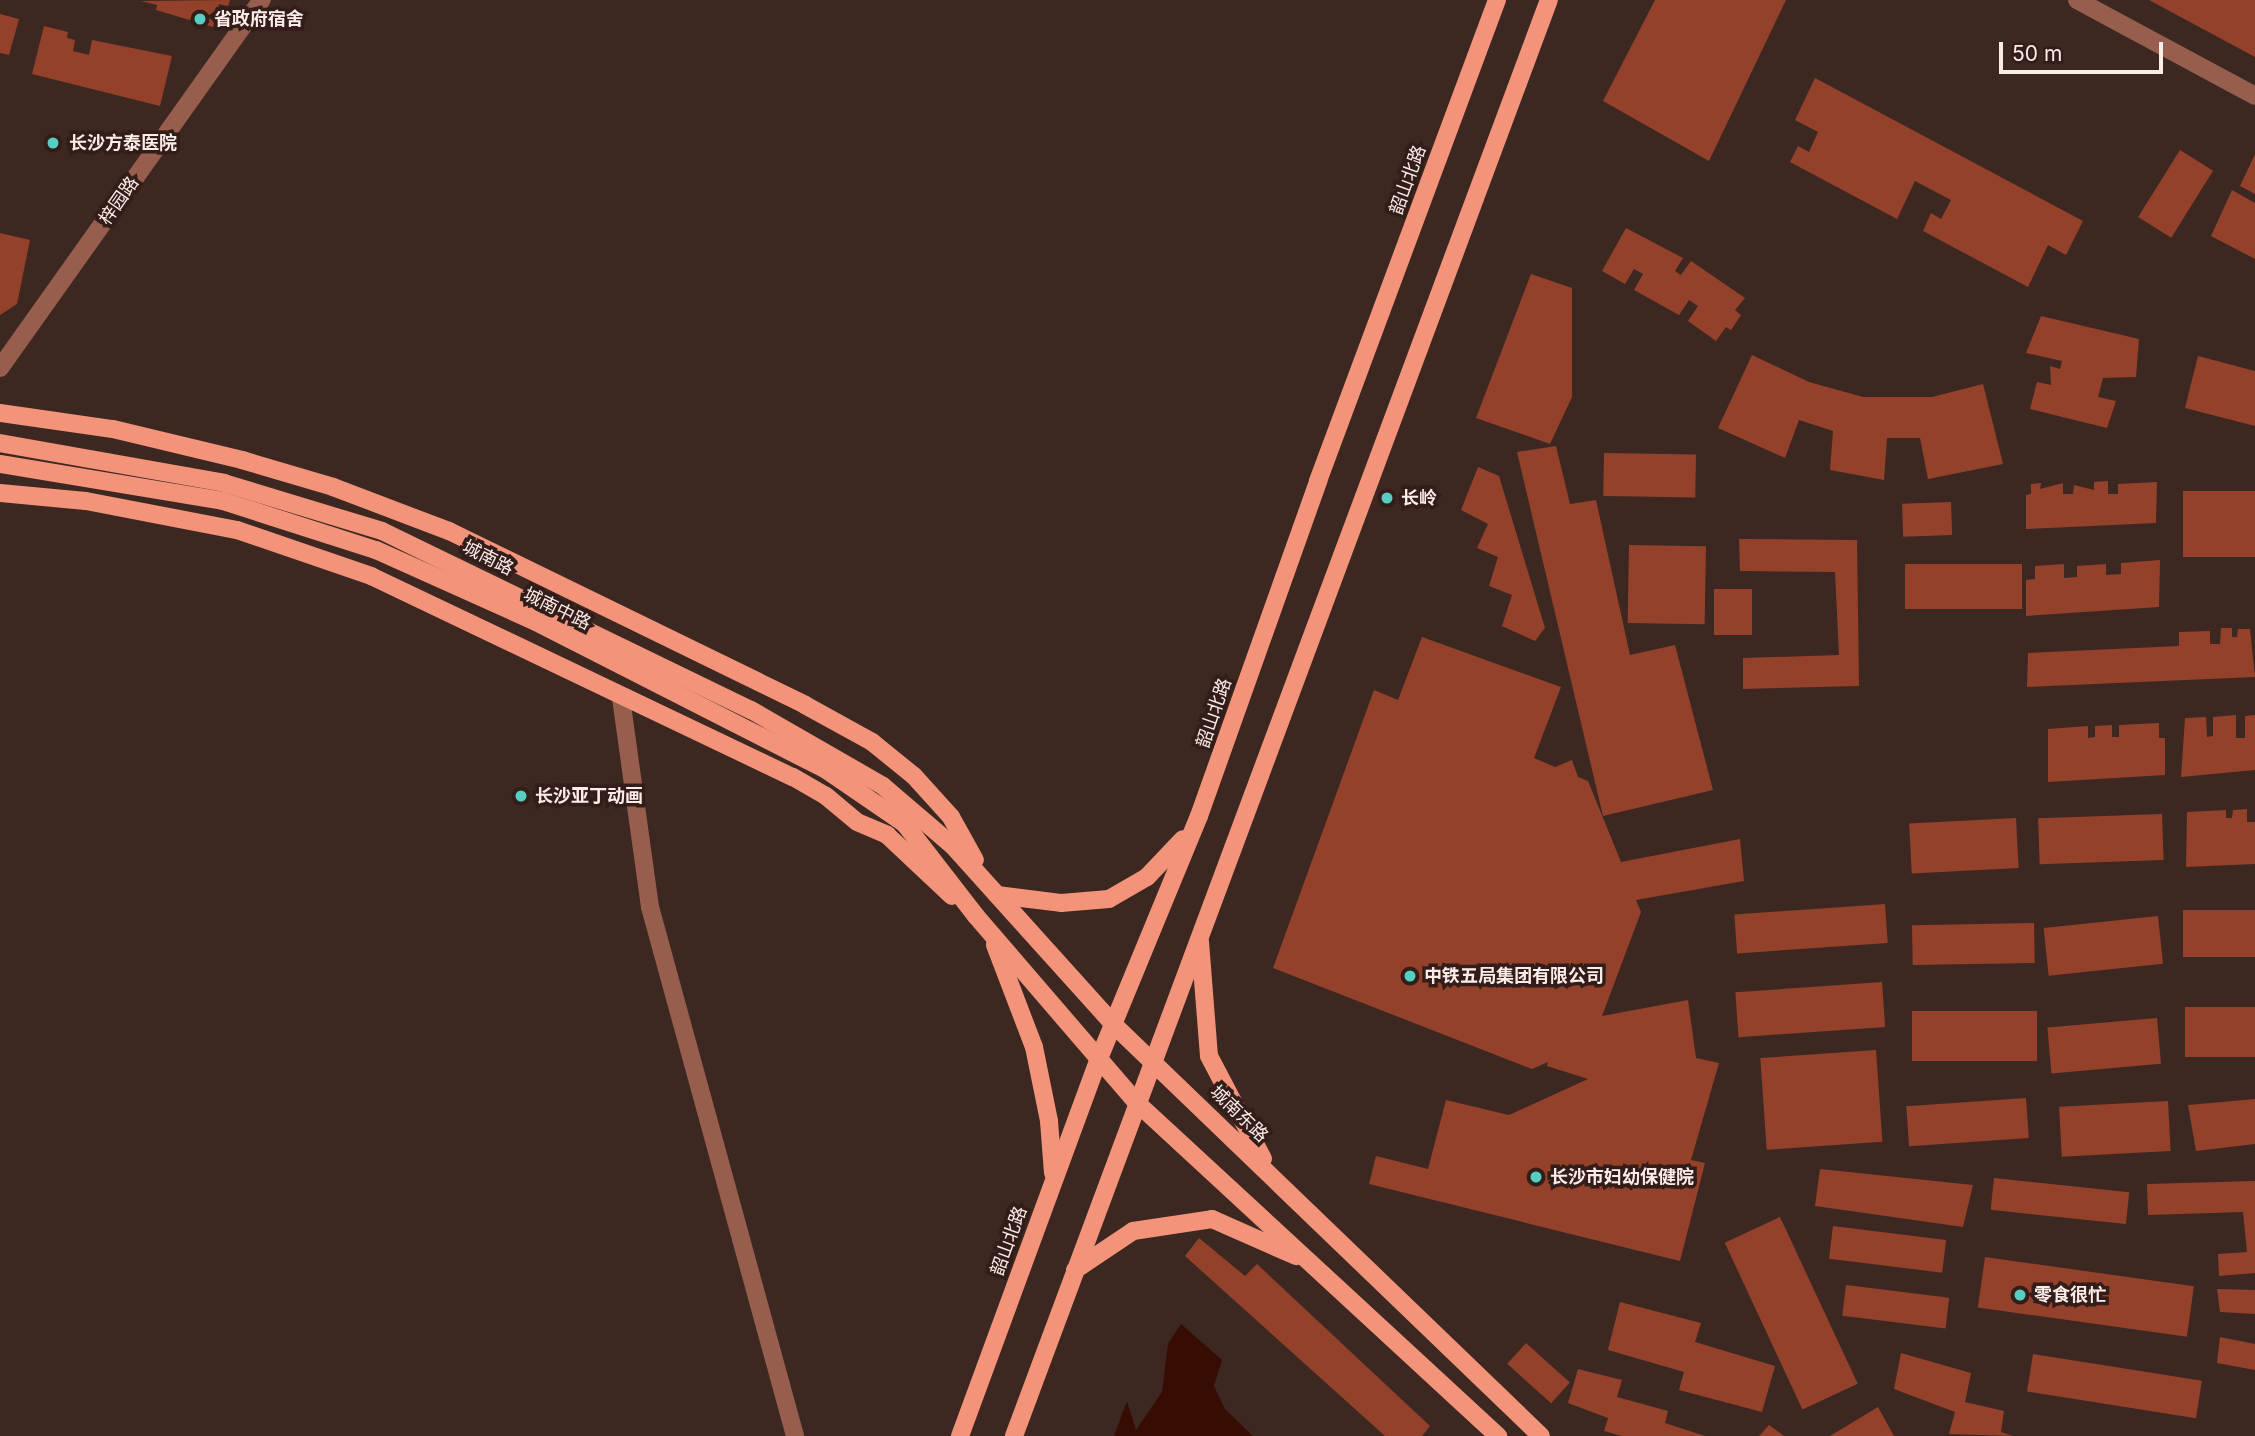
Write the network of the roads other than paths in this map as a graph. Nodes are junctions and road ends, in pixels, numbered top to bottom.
1 (262, 0) edge
2 (1497, 0) edge
3 (1549, 0) edge
4 (2077, 0) edge
5 (2255, 96) edge
6 (0, 368) edge
7 (0, 413) edge
8 (0, 443) edge
9 (0, 464) edge
10 (0, 493) edge
11 (621, 698) junction
12 (1199, 816) junction
13 (911, 818) junction
14 (994, 891) junction
15 (976, 916) junction
16 (992, 934) junction
17 (1199, 934) junction
18 (1114, 1024) junction
19 (1152, 1059) junction
20 (1098, 1061) junction
21 (1136, 1102) junction
22 (1271, 1174) junction
23 (1052, 1186) junction
24 (1311, 1263) junction
25 (1075, 1270) junction
26 (795, 1436) edge
27 (960, 1436) edge
28 (1014, 1436) edge
29 (1498, 1436) edge
30 (1541, 1436) edge

1 - 6 street, 梓园路
2 - 12 main road, 韶山北路
3 - 17 main road
4 - 5 street
7 - 14 main road
8 - 13 main road, 城南路
9 - 13 main road, 城南中路
10 - 11 main road
11 - 15 main road
11 - 26 street
12 - 14 main road
12 - 18 main road, 韶山北路
13 - 14 main road, 城南东路
13 - 15 main road
14 - 18 main road, 城南东路
15 - 16 main road
16 - 20 main road
16 - 23 main road
17 - 19 main road
17 - 22 main road
18 - 19 main road, 城南东路
18 - 20 main road, 韶山北路
19 - 21 main road
19 - 22 main road, 城南东路
20 - 21 main road
20 - 23 main road, 韶山北路
21 - 24 main road
21 - 25 main road
22 - 30 main road, 城南东路
23 - 27 main road, 韶山北路
24 - 25 main road
24 - 29 main road
25 - 28 main road

